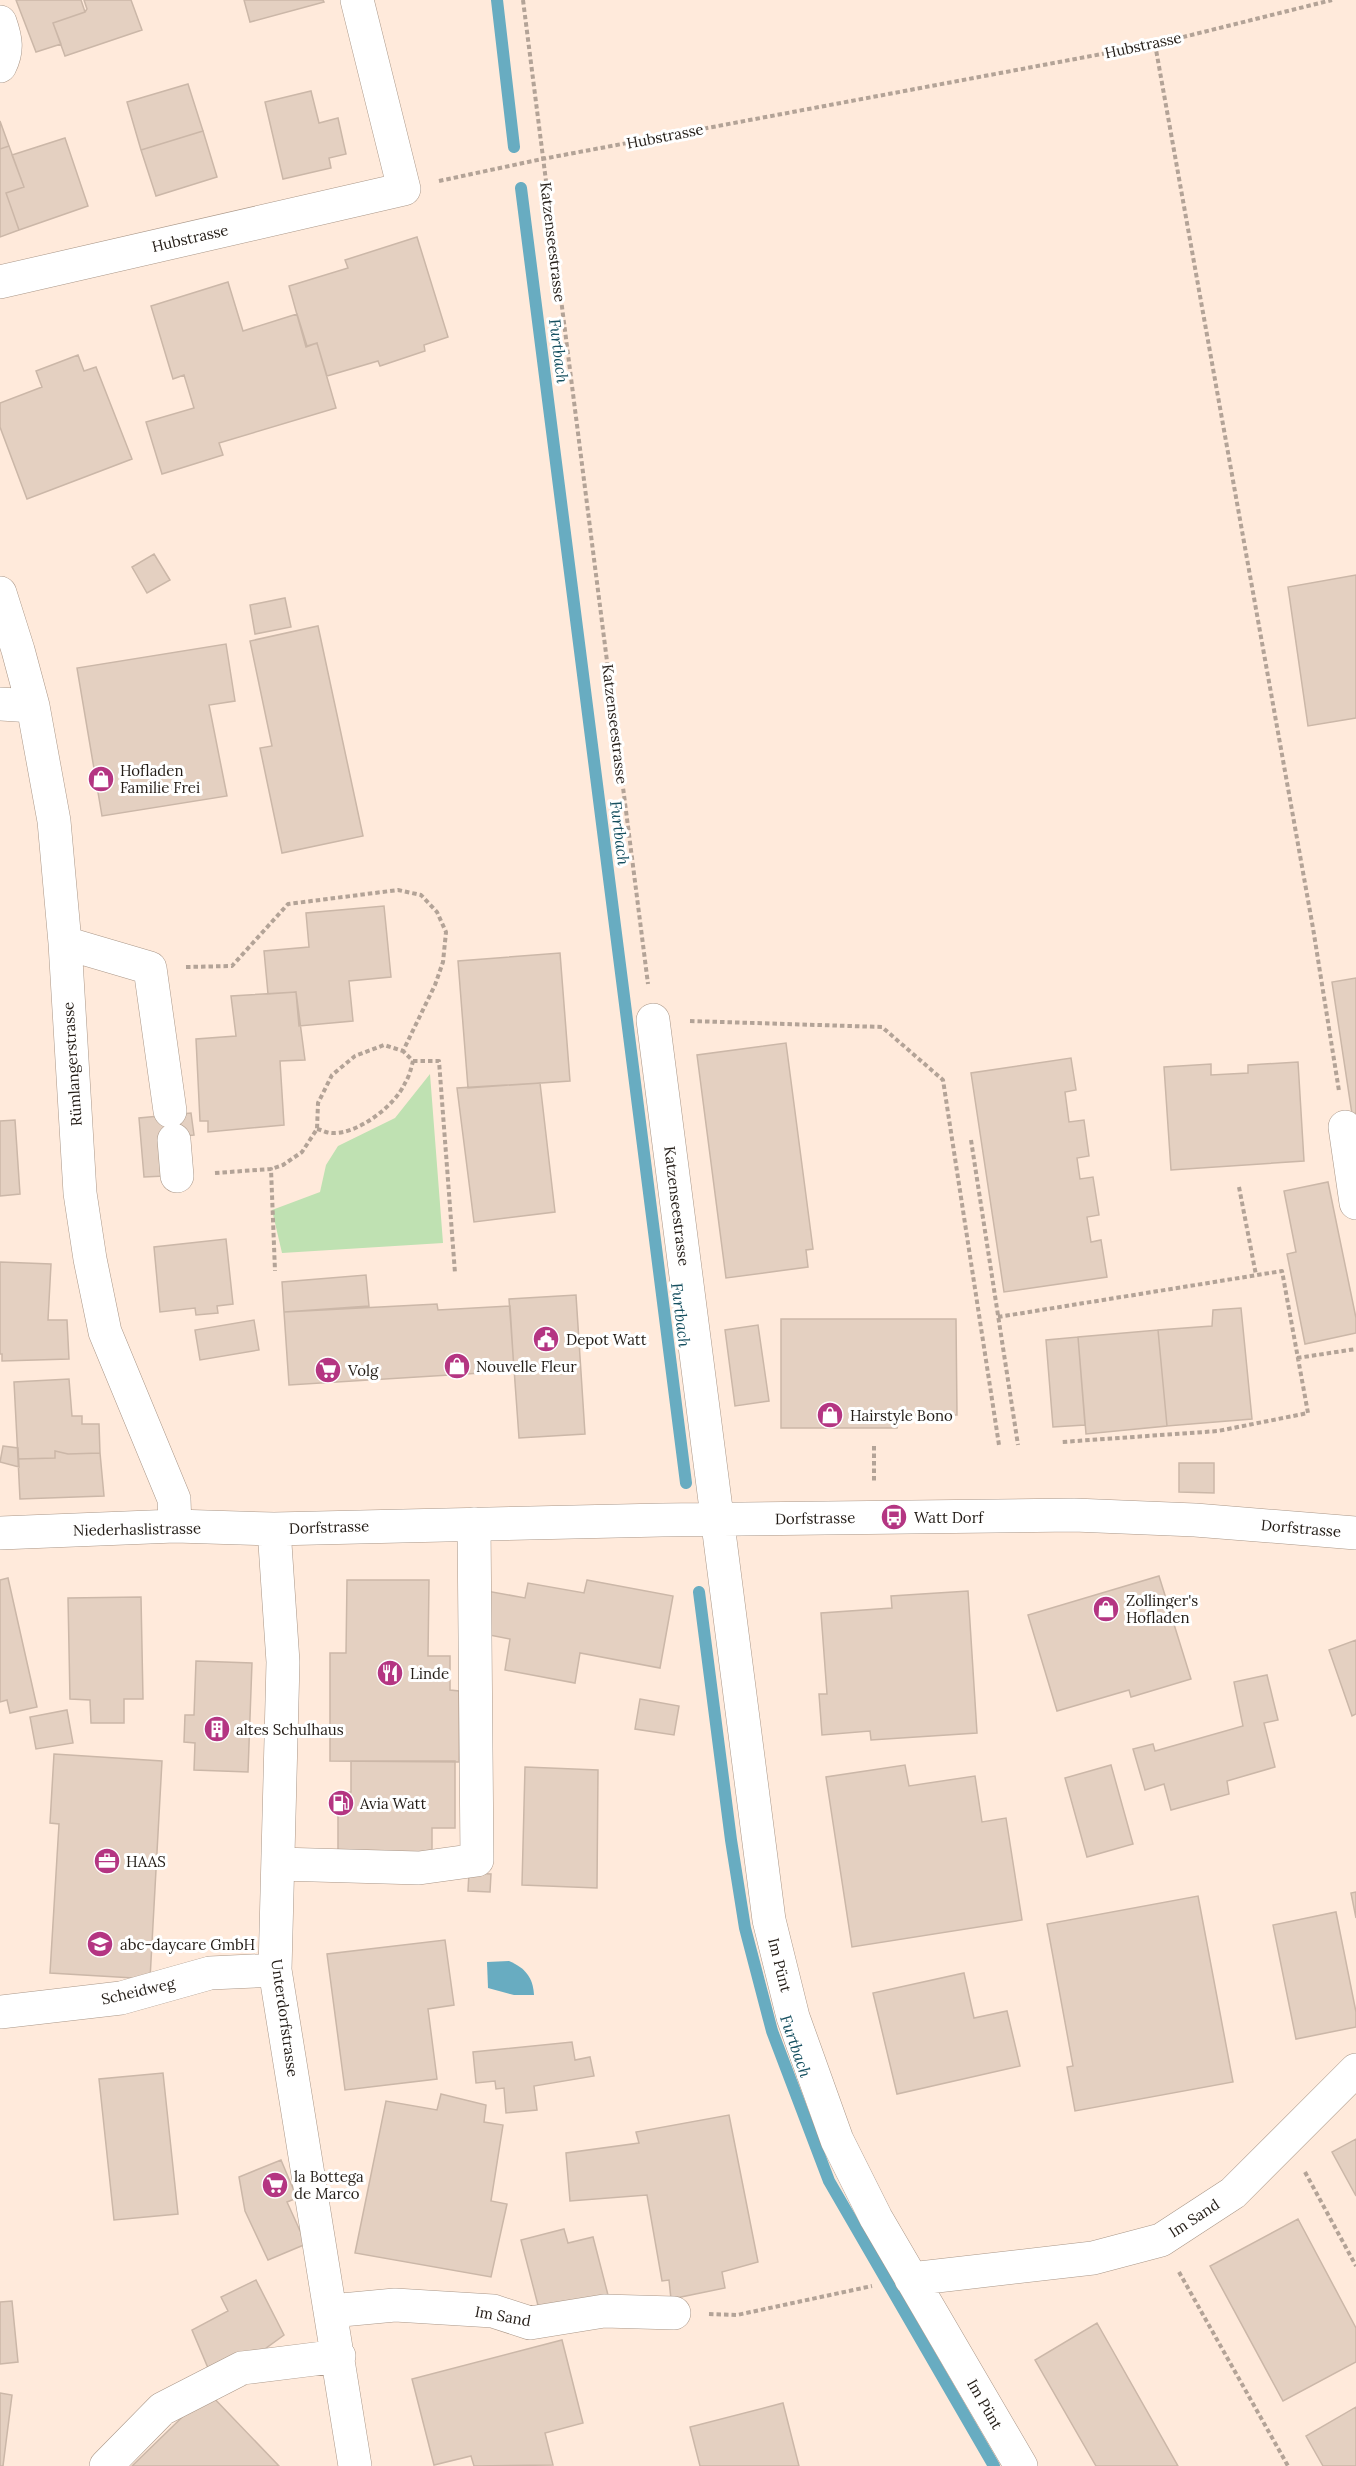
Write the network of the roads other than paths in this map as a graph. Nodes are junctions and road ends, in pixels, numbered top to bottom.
1 (357, 0) edge
2 (0, 22) edge
3 (0, 66) edge
4 (0, 282) edge
5 (0, 593) edge
6 (0, 704) edge
7 (33, 706) junction
8 (64, 943) junction
9 (653, 1020) road end
10 (1345, 1127) road end
11 (177, 1176) road end
12 (1356, 1203) edge
13 (718, 1520) junction
14 (474, 1524) junction
15 (175, 1526) junction
16 (274, 1529) junction
17 (0, 1533) edge
18 (1356, 1533) edge
19 (279, 1864) junction
20 (275, 1971) junction
21 (0, 2012) edge
22 (1356, 2070) edge
23 (911, 2279) junction
24 (331, 2311) junction
25 (674, 2313) road end
26 (339, 2356) junction
27 (106, 2466) edge
28 (355, 2466) edge
29 (1022, 2466) edge

1 - 4 street, Hubstrasse
2 - 3 street
5 - 7 street, Rümlangerstrasse
6 - 7 street
7 - 8 street, Rümlangerstrasse
8 - 11 street
8 - 15 street, Rümlangerstrasse
9 - 13 street, Katzenseestrasse
10 - 12 street
13 - 14 street, Dorfstrasse
13 - 18 street, Dorfstrasse
13 - 23 street, Im Pünt
14 - 16 street, Dorfstrasse
14 - 19 street
15 - 16 street, Niederhaslistrasse
15 - 17 street, Niederhaslistrasse
16 - 19 street, Unterdorfstrasse
19 - 20 street, Unterdorfstrasse
20 - 21 street, Scheidweg
20 - 24 street, Unterdorfstrasse
22 - 23 street, Im Sand
23 - 29 street, Im Pünt
24 - 25 street, Im Sand
24 - 26 street, Unterdorfstrasse
26 - 27 street
26 - 28 street, Unterdorfstrasse

